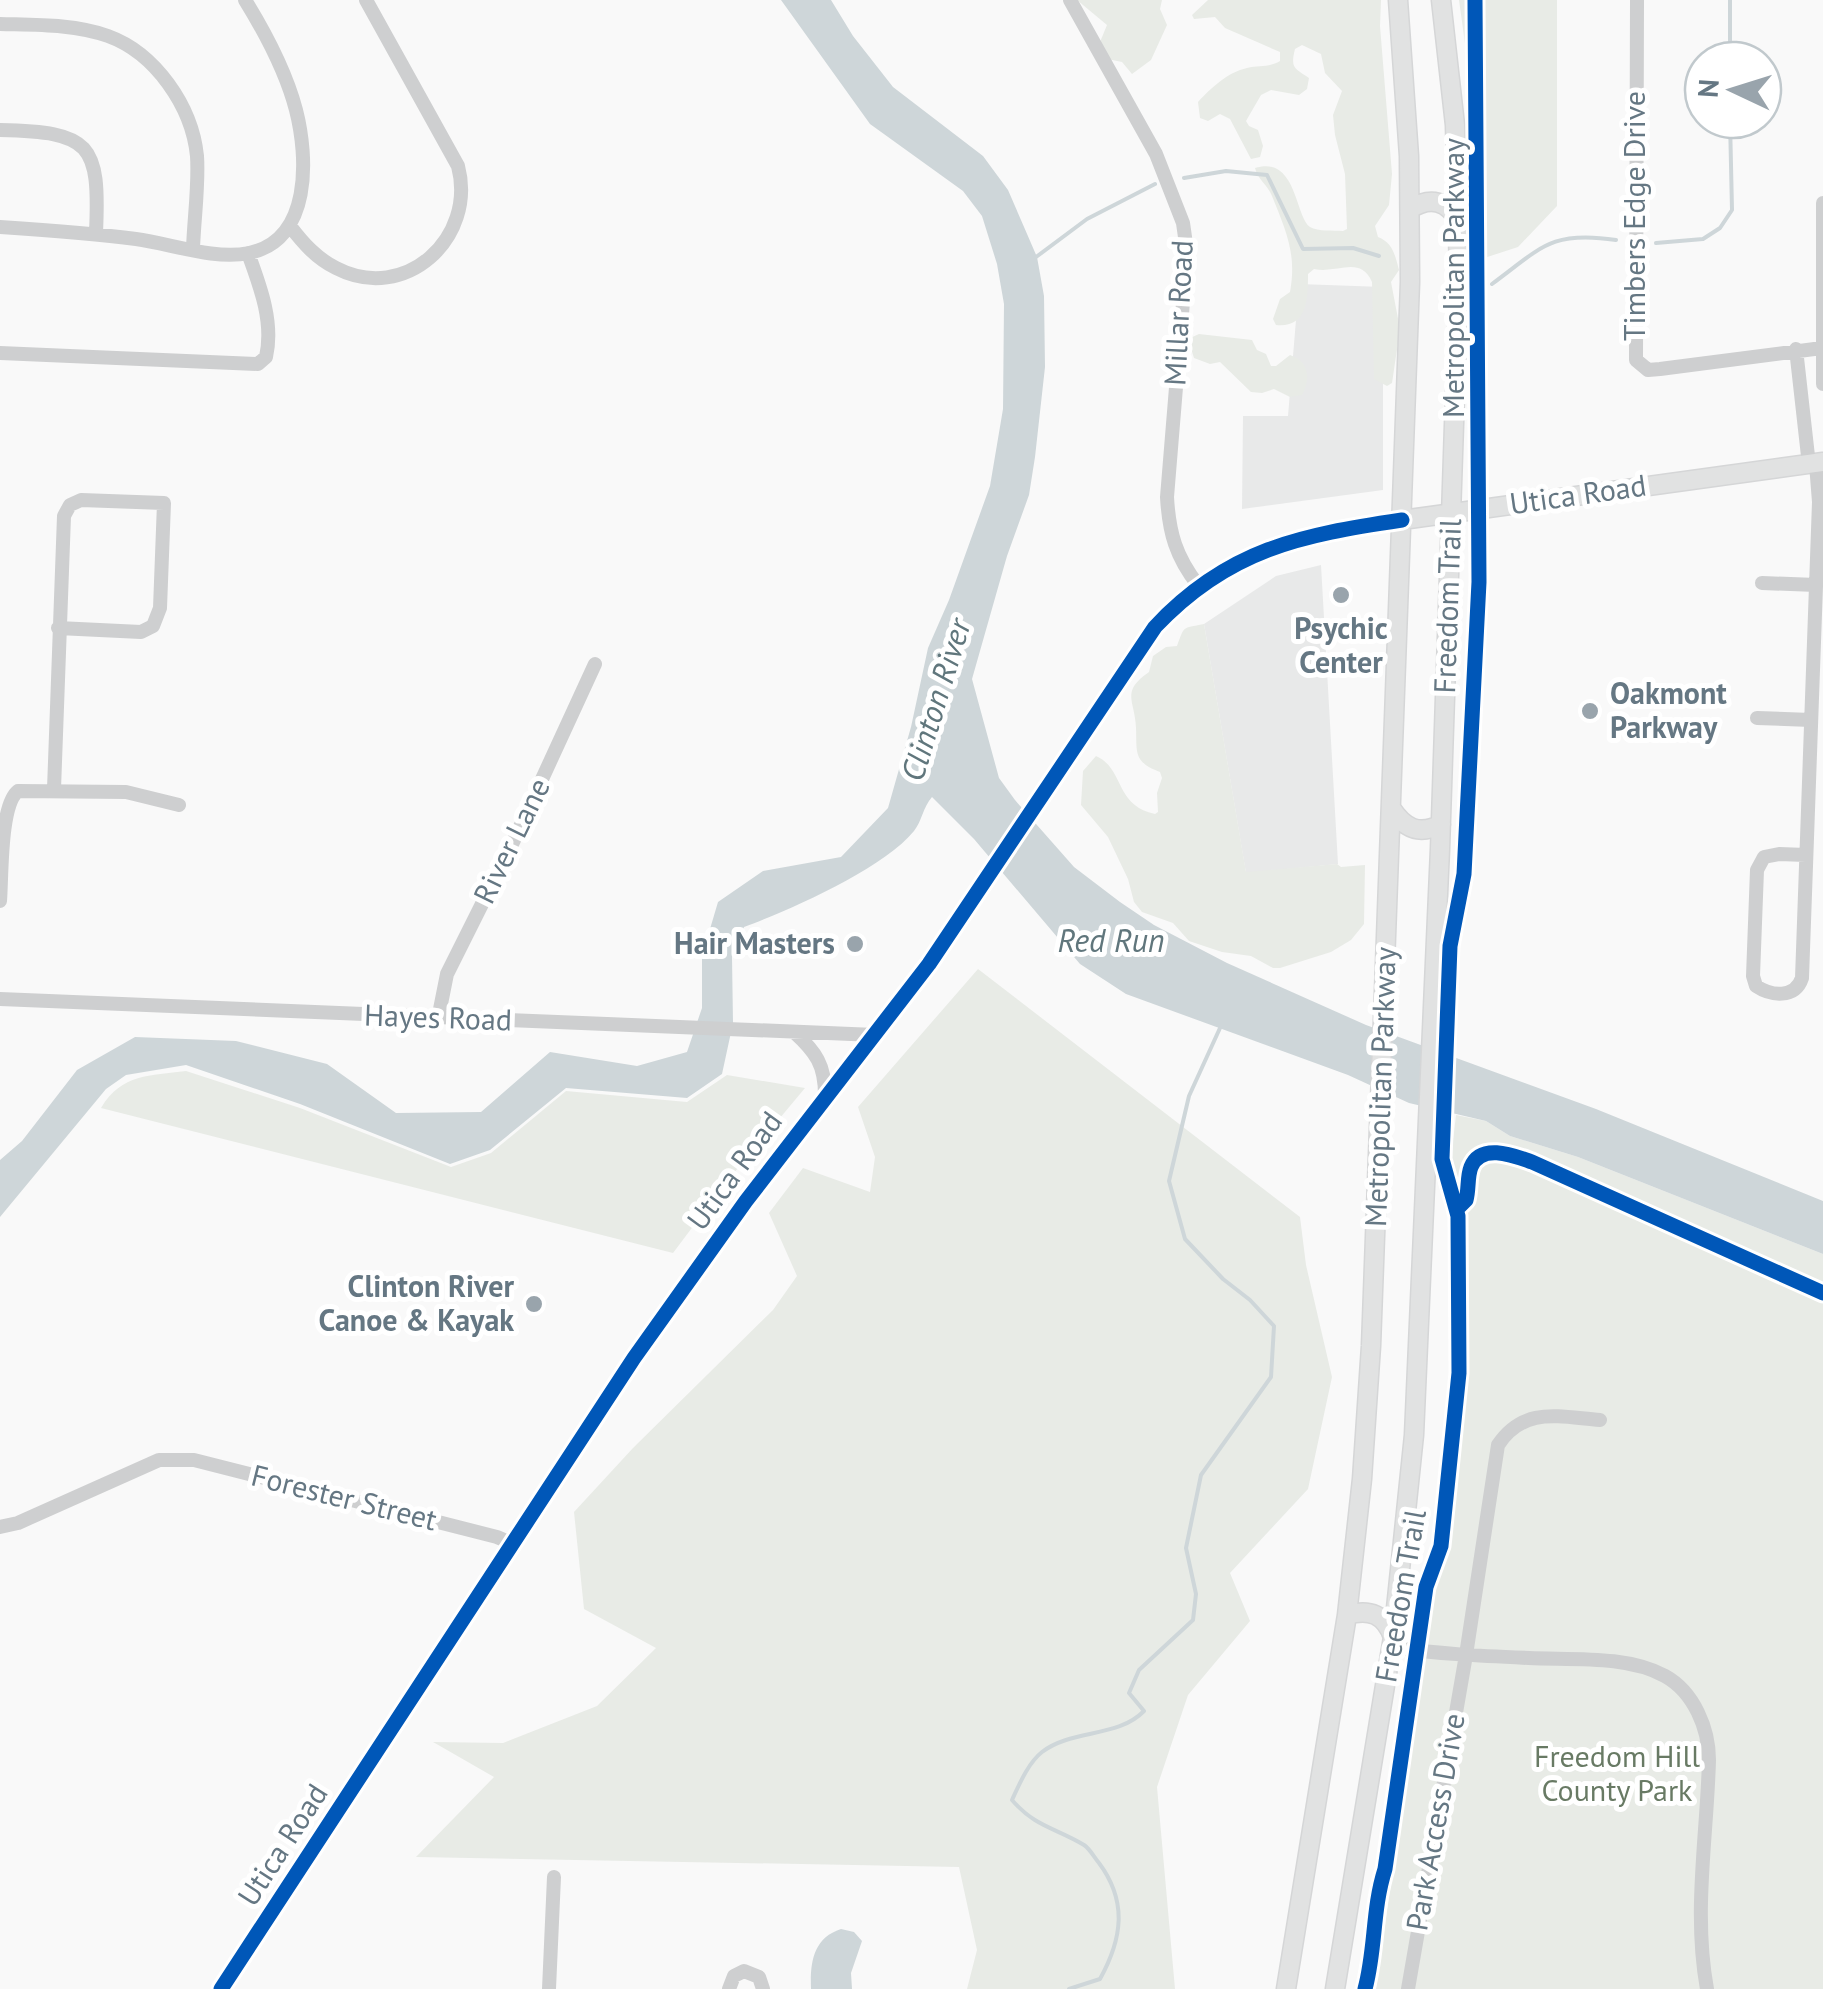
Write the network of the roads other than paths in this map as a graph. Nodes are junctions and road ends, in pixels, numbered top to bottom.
1 (245, 0) edge
2 (366, 0) edge
3 (1070, 0) edge
4 (1398, 0) edge
5 (1441, 0) edge
6 (1636, 0) edge
7 (0, 24) edge
8 (0, 130) edge
9 (1823, 203) edge
10 (1410, 209) junction
11 (1459, 222) junction
12 (290, 226) junction
13 (0, 227) edge
14 (96, 233) junction
15 (192, 249) junction
16 (248, 253) junction
17 (1822, 348) edge
18 (1796, 349) junction
19 (0, 353) edge
20 (1823, 384) edge
21 (1816, 464) edge
22 (1451, 512) junction
23 (1402, 520) junction
24 (1820, 560) edge
25 (1762, 583) dead end
26 (1198, 585) junction
27 (1816, 585) junction
28 (58, 628) junction
29 (595, 664) dead end
30 (1757, 718) dead end
31 (1811, 720) junction
32 (54, 790) junction
33 (178, 805) dead end
34 (1391, 808) junction
35 (1441, 824) junction
36 (1806, 855) junction
37 (0, 901) edge
38 (0, 999) edge
39 (438, 1019) junction
40 (794, 1032) junction
41 (875, 1035) junction
42 (825, 1096) junction
43 (1600, 1420) dead end
44 (0, 1527) edge
45 (513, 1544) junction
46 (1347, 1614) junction
47 (1392, 1642) junction
48 (1466, 1655) junction
49 (554, 1877) dead end
50 (729, 1988) edge
51 (221, 1989) edge
52 (548, 1989) edge
53 (763, 1989) edge
54 (1286, 1989) edge
55 (1335, 1989) edge
56 (1408, 1989) edge
57 (1707, 1989) edge

1 - 12 street
2 - 12 street
3 - 26 street, Millar Road
4 - 10 main road, Metropolitan Parkway
5 - 11 main road, Metropolitan Parkway
6 - 18 street, Timbers Edge Drive
7 - 15 street
8 - 14 street
9 - 17 street
10 - 11 main road
10 - 23 main road, Metropolitan Parkway
11 - 22 main road, Metropolitan Parkway
12 - 16 street
13 - 14 street
14 - 15 street
15 - 16 street
16 - 19 street
17 - 18 street, Timbers Edge Drive
17 - 20 street
18 - 21 street
21 - 22 main road, Utica Road
21 - 24 street
22 - 23 main road, Utica Road
22 - 35 main road, Metropolitan Parkway
23 - 26 street, Utica Road
23 - 34 main road, Metropolitan Parkway
24 - 27 street
25 - 27 street
26 - 41 street, Utica Road
27 - 31 street
28 - 28 street
28 - 32 street
29 - 39 street, River Lane
30 - 31 street
31 - 36 street
32 - 33 street
32 - 37 street
34 - 35 main road
34 - 46 main road, Metropolitan Parkway
35 - 47 main road, Metropolitan Parkway
36 - 36 street
38 - 39 street, Hayes Road
39 - 40 street, Hayes Road
40 - 41 street, Hayes Road
40 - 42 street
41 - 42 street, Utica Road
42 - 45 street, Utica Road
43 - 48 street, Park Access Drive
44 - 45 street, Forester Street
45 - 51 street, Utica Road
46 - 47 main road
46 - 54 main road, Metropolitan Parkway
47 - 48 street
47 - 55 main road, Metropolitan Parkway
48 - 56 street, Park Access Drive
48 - 57 street
49 - 52 street
50 - 53 street

